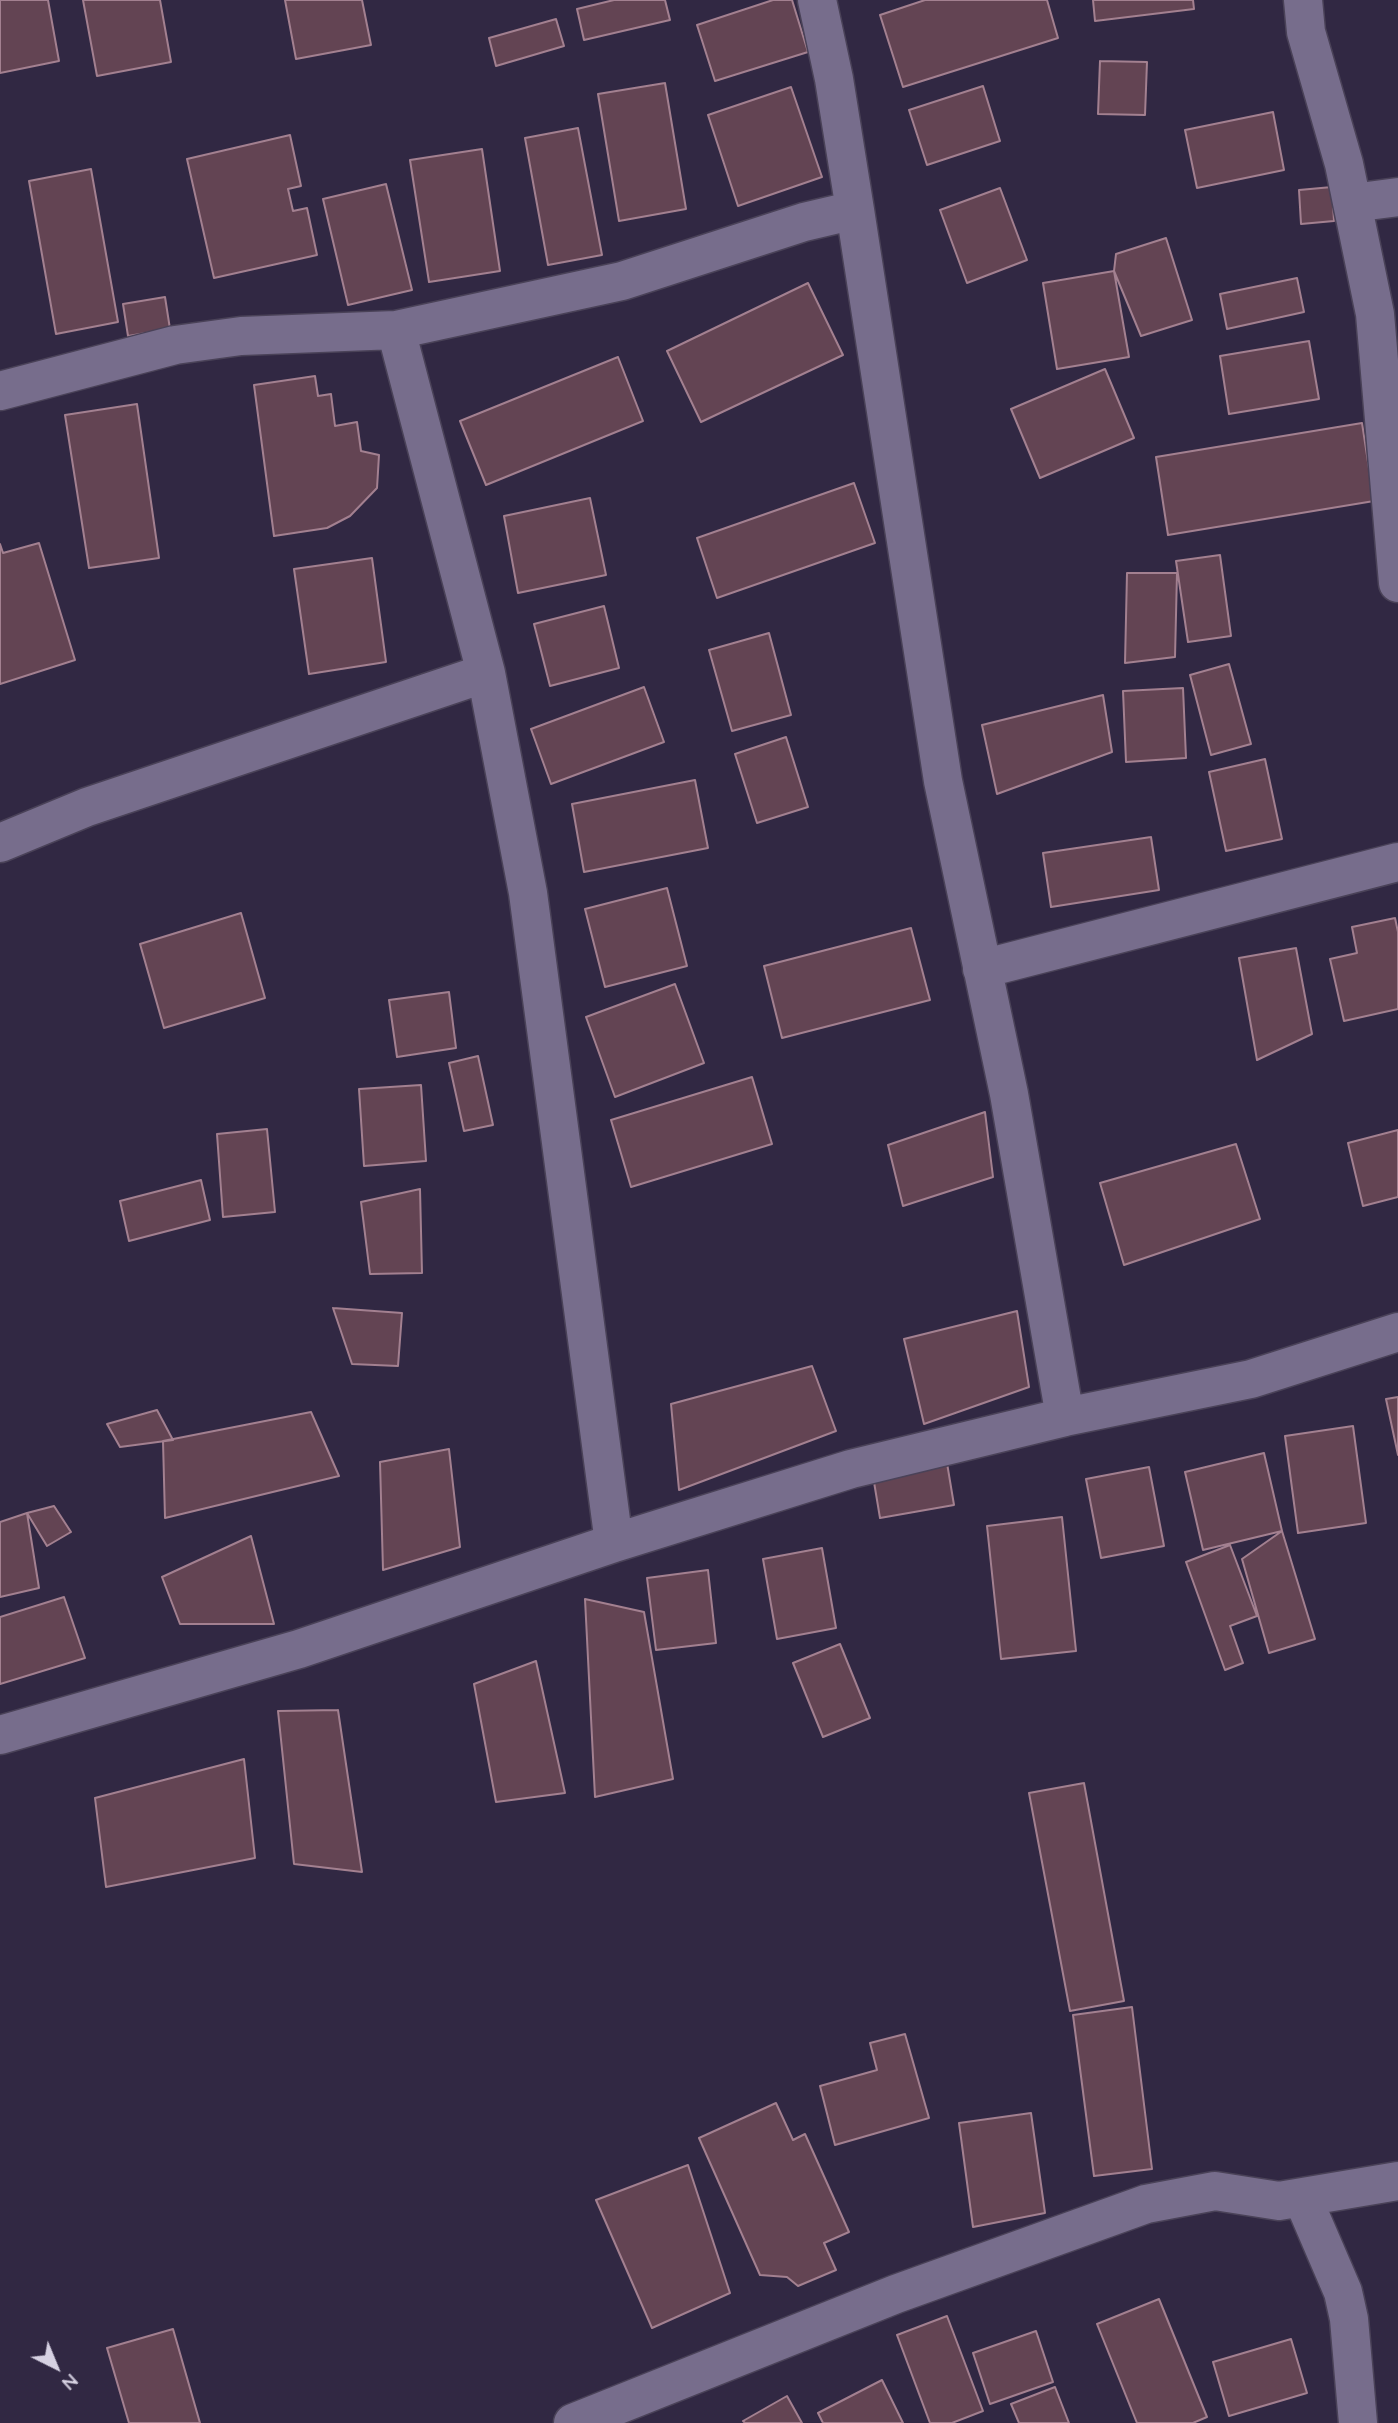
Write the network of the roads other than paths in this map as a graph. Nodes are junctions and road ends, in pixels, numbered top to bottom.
1 (817, 0) edge
2 (1303, 0) edge
3 (1398, 197) edge
4 (1352, 203) junction
5 (855, 210) junction
6 (396, 330) junction
7 (0, 391) edge
8 (1398, 583) edge
9 (486, 673) junction
10 (0, 842) edge
11 (1398, 862) edge
12 (982, 968) junction
13 (1398, 1332) edge
14 (1065, 1418) junction
15 (614, 1543) junction
16 (0, 1735) edge
17 (1398, 2181) edge
18 (1303, 2199) junction
19 (573, 2423) edge
20 (1357, 2423) edge

1 - 5 street
2 - 4 street
3 - 4 street
4 - 8 street
5 - 6 street
5 - 12 street
6 - 7 street
6 - 9 street
9 - 10 street
9 - 15 street
11 - 12 street
12 - 14 street
13 - 14 street
14 - 15 street
15 - 16 street
17 - 18 street
18 - 19 street
18 - 20 street

